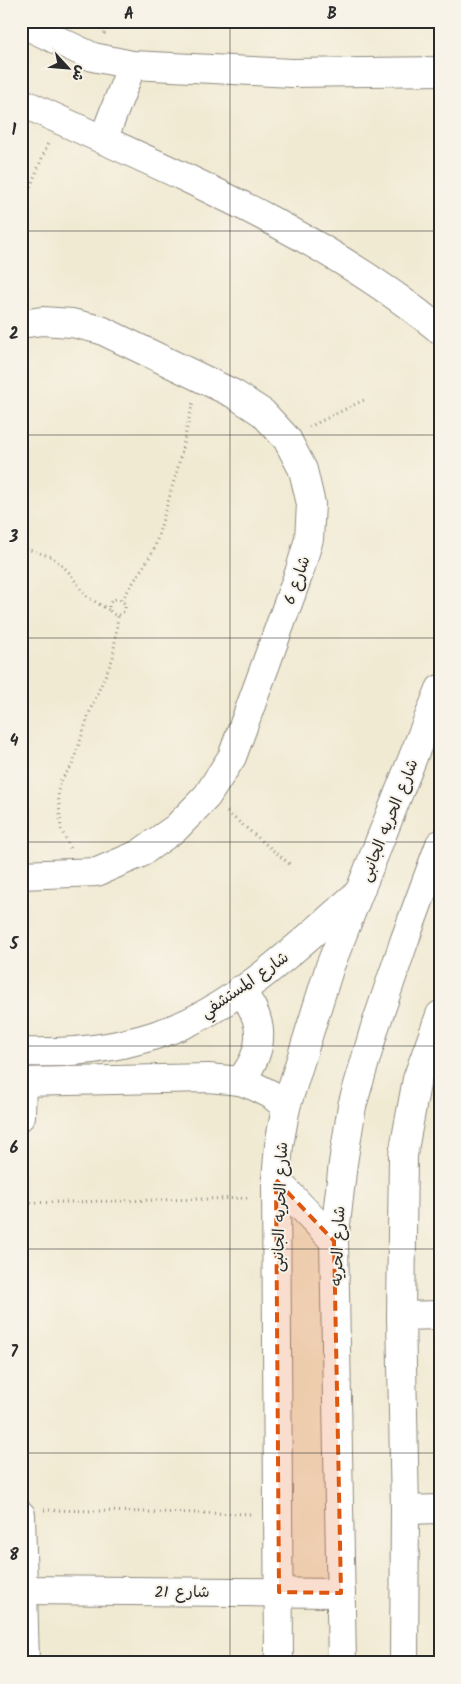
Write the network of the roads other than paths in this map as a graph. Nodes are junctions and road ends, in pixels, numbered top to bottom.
1 (21, 23) edge
2 (132, 65) junction
3 (440, 71) edge
4 (21, 102) edge
5 (103, 140) junction
6 (21, 324) edge
7 (440, 330) edge
8 (440, 689) edge
9 (440, 844) edge
10 (21, 874) edge
11 (360, 891) junction
12 (240, 990) junction
13 (440, 1015) edge
14 (21, 1052) edge
15 (240, 1081) junction
16 (22, 1082) edge
17 (286, 1107) junction
18 (21, 1116) edge
19 (276, 1189) junction
20 (334, 1240) junction
21 (440, 1315) edge
22 (401, 1316) junction
23 (440, 1509) edge
24 (405, 1510) junction
25 (31, 1512) edge
26 (22, 1590) junction
27 (279, 1592) junction
28 (341, 1593) junction
29 (25, 1663) edge
30 (279, 1663) edge
31 (342, 1663) edge
32 (404, 1663) edge

1 - 2 street
2 - 3 street
2 - 5 street
4 - 5 street
5 - 7 street
6 - 10 street, شارع 6
8 - 11 street, شارع الحريه الجانبى
9 - 20 street, شارع الحريه
11 - 12 street, شارع المستشفي
11 - 17 street, شارع الحريه الجانبى
12 - 14 street, شارع المستشفي
12 - 15 street
13 - 22 street
15 - 16 street
15 - 17 street
16 - 18 street
17 - 19 street, شارع الحريه الجانبى
19 - 20 street
19 - 27 street, شارع الحريه الجانبى
20 - 28 street, شارع الحريه
21 - 22 street
22 - 24 street
23 - 24 street
24 - 32 street
25 - 26 street
26 - 27 street, شارع 21
26 - 29 street
27 - 28 street, شارع 21
27 - 30 street, شارع الحريه الجانبى
28 - 31 street, شارع الحريه

